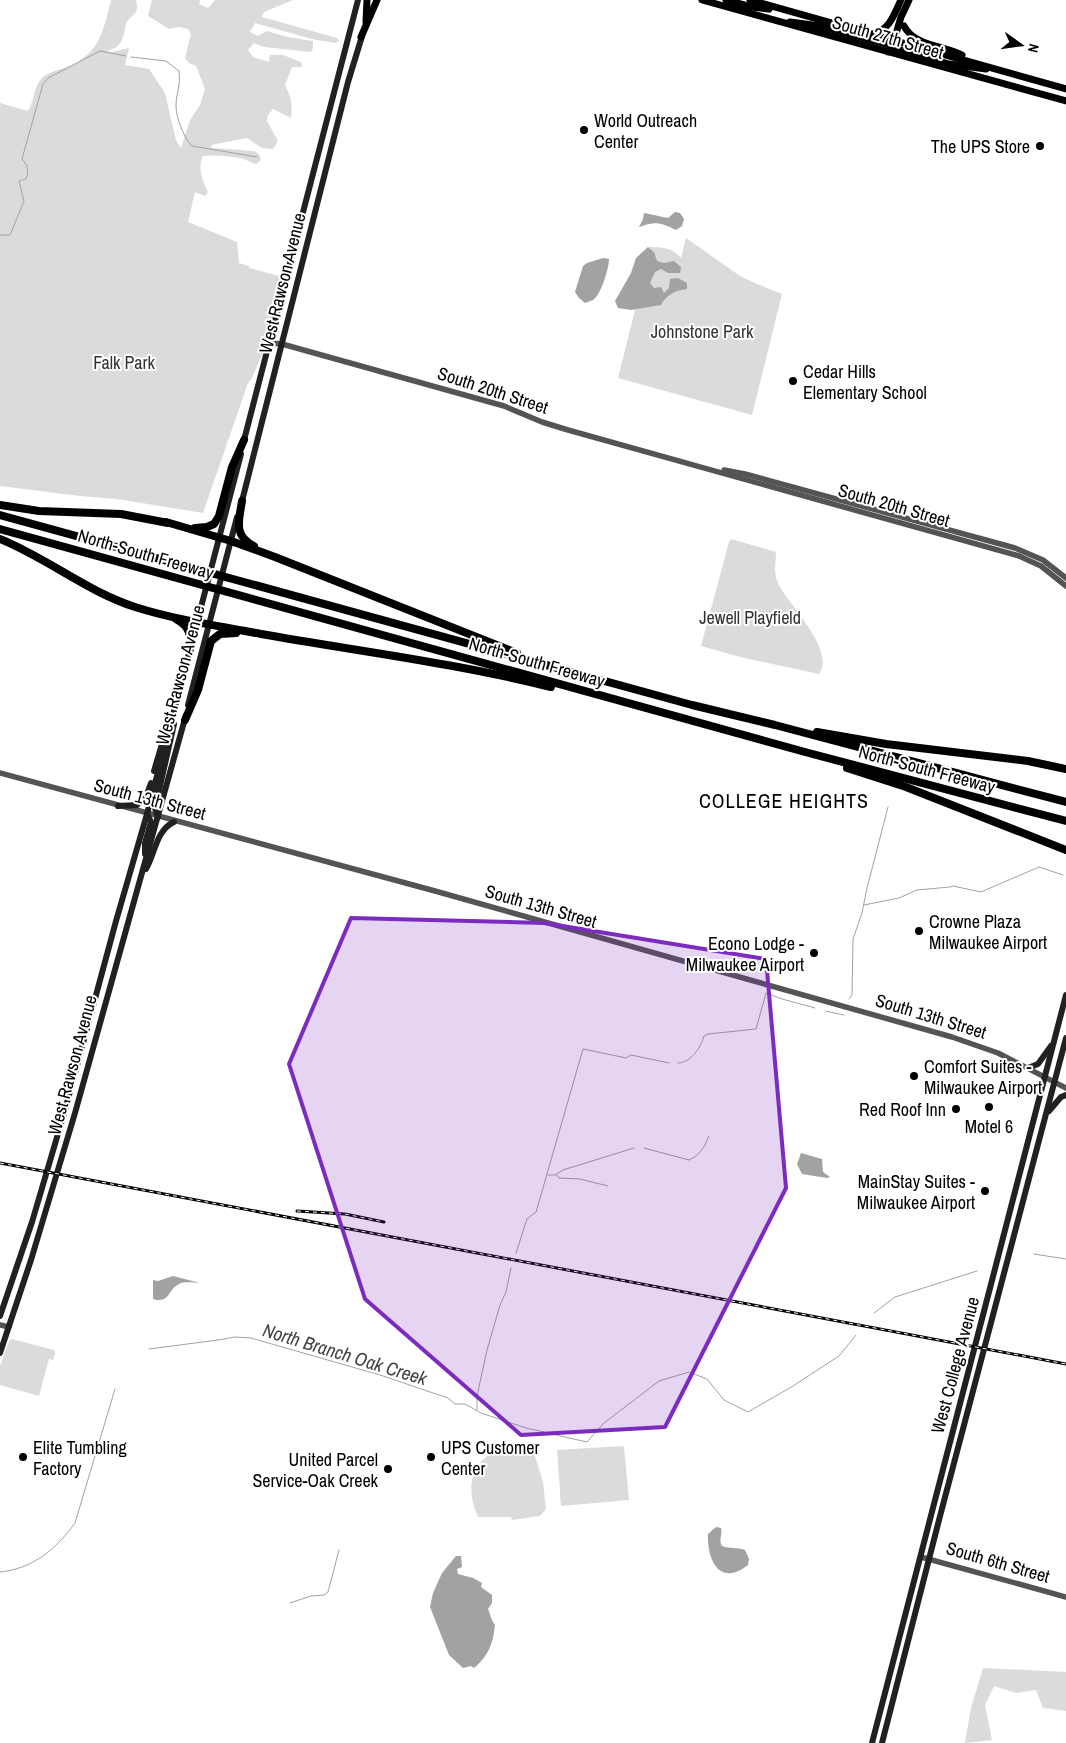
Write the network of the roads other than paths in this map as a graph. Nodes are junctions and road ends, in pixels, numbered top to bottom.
1 (358, 0) edge
2 (367, 0) edge
3 (371, 0) edge
4 (377, 0) edge
5 (702, 0) edge
6 (726, 0) edge
7 (750, 0) edge
8 (901, 0) edge
9 (909, 0) edge
10 (774, 7) junction
11 (366, 22) junction
12 (904, 26) dead end
13 (872, 34) junction
14 (362, 37) junction
15 (894, 47) junction
16 (978, 63) junction
17 (996, 69) junction
18 (338, 79) junction
19 (348, 82) junction
20 (1066, 89) edge
21 (1066, 101) edge
22 (270, 343) junction
23 (282, 344) junction
24 (244, 440) junction
25 (707, 468) junction
26 (242, 500) junction
27 (0, 505) edge
28 (0, 515) edge
29 (166, 522) junction
30 (0, 529) edge
31 (219, 538) junction
32 (0, 539) edge
33 (231, 541) junction
34 (275, 557) junction
35 (1066, 578) edge
36 (1066, 586) edge
37 (168, 615) junction
38 (197, 622) junction
39 (209, 624) junction
40 (276, 636) junction
41 (190, 649) junction
42 (569, 672) junction
43 (607, 697) junction
44 (176, 706) junction
45 (185, 720) junction
46 (775, 725) junction
47 (805, 752) junction
48 (1066, 769) edge
49 (0, 773) edge
50 (1066, 802) edge
51 (118, 806) junction
52 (147, 814) junction
53 (158, 817) junction
54 (1066, 821) edge
55 (174, 822) junction
56 (1066, 850) edge
57 (146, 860) junction
58 (128, 878) junction
59 (140, 879) junction
60 (116, 919) junction
61 (127, 923) junction
62 (1066, 995) edge
63 (1066, 1038) edge
64 (1055, 1041) junction
65 (1028, 1068) junction
66 (1046, 1077) junction
67 (1055, 1082) junction
68 (1066, 1088) edge
69 (1066, 1095) edge
70 (1038, 1107) junction
71 (1047, 1112) junction
72 (0, 1316) edge
73 (0, 1324) edge
74 (9, 1327) junction
75 (3, 1334) edge
76 (0, 1353) edge
77 (921, 1557) junction
78 (929, 1558) junction
79 (1066, 1597) edge
80 (872, 1743) edge
81 (882, 1743) edge

1 - 18 main road, West Rawson Avenue
2 - 11 main road
3 - 11 main road, West Rawson Avenue
4 - 14 main road
5 - 15 main road
6 - 10 main road
7 - 10 main road, South 27th Street
8 - 13 main road
9 - 15 main road
10 - 13 main road, South 27th Street
11 - 14 main road, West Rawson Avenue
12 - 16 main road
13 - 15 main road, South 27th Street
14 - 19 main road, West Rawson Avenue
15 - 16 main road, South 27th Street
15 - 17 main road
15 - 21 main road, South 27th Street
16 - 17 main road, South 27th Street
17 - 20 main road, South 27th Street
18 - 19 main road
18 - 22 main road, West Rawson Avenue
19 - 23 main road, West Rawson Avenue
22 - 23 street, South 20th Street
22 - 24 main road, West Rawson Avenue
23 - 25 street, South 20th Street
23 - 26 main road, West Rawson Avenue
24 - 29 highway
24 - 31 main road, West Rawson Avenue
25 - 35 street, South 20th Street
25 - 36 street, South 20th Street
26 - 33 main road, West Rawson Avenue
26 - 34 highway
27 - 29 highway
28 - 42 highway, North-South Freeway
29 - 31 highway
30 - 43 highway, North-South Freeway
31 - 33 highway
31 - 38 main road, West Rawson Avenue
32 - 37 highway
33 - 34 highway
33 - 39 main road, West Rawson Avenue
34 - 42 highway
37 - 38 highway
37 - 41 highway
38 - 39 highway
38 - 41 main road, West Rawson Avenue
39 - 40 highway
39 - 45 main road, West Rawson Avenue
40 - 43 highway
40 - 45 highway
41 - 44 main road, West Rawson Avenue
42 - 46 highway, North-South Freeway
43 - 47 highway, North-South Freeway
44 - 51 main road
44 - 52 main road, West Rawson Avenue
44 - 53 main road
45 - 53 main road, West Rawson Avenue
46 - 48 highway
46 - 50 highway, North-South Freeway
47 - 54 highway, North-South Freeway
47 - 56 highway
49 - 51 street, South 13th Street
51 - 52 street, South 13th Street
52 - 53 street, South 13th Street
52 - 57 main road
52 - 58 main road, West Rawson Avenue
53 - 55 street, South 13th Street
53 - 57 main road, West Rawson Avenue
55 - 59 main road
55 - 65 street, South 13th Street
57 - 59 main road, West Rawson Avenue
58 - 59 main road
58 - 60 main road, West Rawson Avenue
59 - 61 main road, West Rawson Avenue
60 - 61 main road
60 - 72 main road, West Rawson Avenue
61 - 74 main road, West Rawson Avenue
62 - 64 main road, West College Avenue
63 - 67 main road, West College Avenue
64 - 65 main road
64 - 66 main road, West College Avenue
65 - 66 street, South 13th Street
66 - 67 street, South 13th Street
66 - 70 main road, West College Avenue
67 - 68 street, South 13th Street
67 - 71 main road, West College Avenue
69 - 71 main road
70 - 71 main road
70 - 77 main road, West College Avenue
71 - 78 main road, West College Avenue
73 - 74 street
74 - 75 main road, West Rawson Avenue
75 - 76 main road, West Rawson Avenue
77 - 78 street, South 6th Street
77 - 80 main road, West College Avenue
78 - 79 street, South 6th Street
78 - 81 main road, West College Avenue

